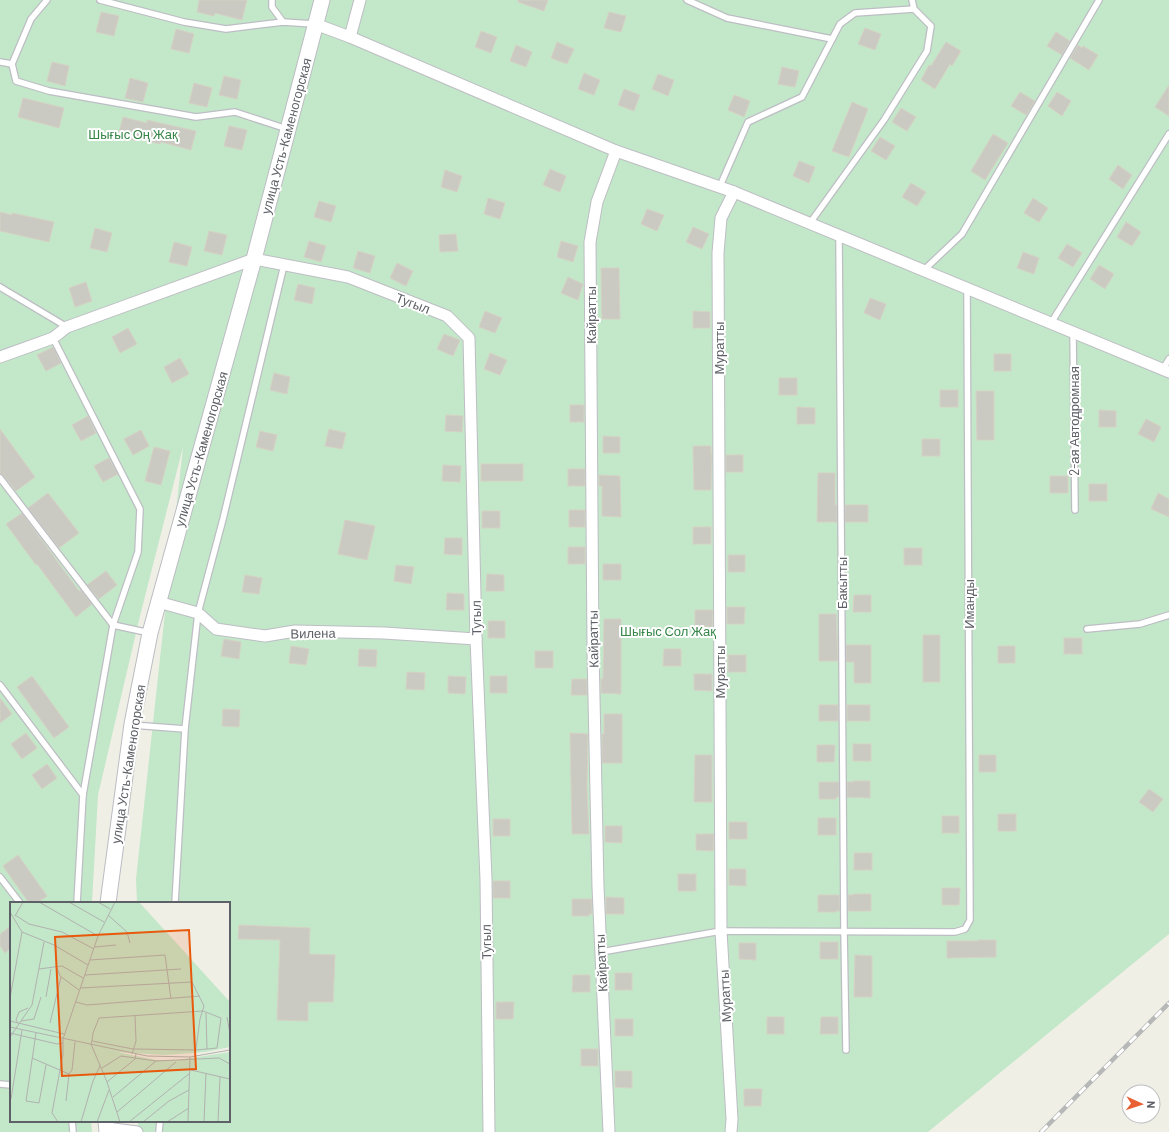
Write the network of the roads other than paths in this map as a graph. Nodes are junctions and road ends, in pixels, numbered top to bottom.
1 (47, 0) edge
2 (100, 0) edge
3 (272, 0) edge
4 (322, 0) edge
5 (360, 0) edge
6 (687, 0) edge
7 (912, 0) edge
8 (1099, 0) edge
9 (914, 9) junction
10 (283, 22) junction
11 (315, 24) junction
12 (350, 37) junction
13 (832, 39) junction
14 (0, 62) edge
15 (12, 64) junction
16 (288, 129) junction
17 (1169, 134) edge
18 (616, 151) junction
19 (720, 186) junction
20 (734, 192) junction
21 (810, 223) junction
22 (839, 235) junction
23 (254, 259) junction
24 (284, 265) junction
25 (924, 270) junction
26 (0, 287) edge
27 (967, 288) junction
28 (1050, 323) junction
29 (67, 327) junction
30 (1073, 332) junction
31 (53, 338) junction
32 (0, 356) edge
33 (1169, 359) edge
34 (1166, 370) edge
35 (0, 478) edge
36 (1074, 510) dead end
37 (158, 602) junction
38 (198, 613) junction
39 (1169, 615) edge
40 (113, 625) junction
41 (1087, 629) dead end
42 (150, 633) junction
43 (476, 639) junction
44 (0, 685) edge
45 (132, 724) junction
46 (185, 729) junction
47 (83, 795) junction
48 (0, 877) edge
49 (19, 902) edge
50 (77, 902) edge
51 (108, 902) edge
52 (175, 902) edge
53 (721, 931) junction
54 (844, 931) junction
55 (600, 952) junction
56 (846, 1050) dead end
57 (0, 1084) edge
58 (10, 1085) edge
59 (72, 1122) edge
60 (160, 1122) edge
61 (106, 1127) edge
62 (73, 1132) edge
63 (137, 1132) edge
64 (159, 1132) edge
65 (489, 1132) edge
66 (609, 1132) edge
67 (731, 1132) edge

1 - 15 lane
2 - 10 lane
3 - 10 lane
4 - 11 street, улица Усть-Каменогорская
5 - 12 street
6 - 13 lane
7 - 9 lane
8 - 25 lane
9 - 13 lane
9 - 21 lane
10 - 11 lane
11 - 12 street
11 - 16 street, улица Усть-Каменогорская
12 - 18 street
13 - 19 lane
14 - 15 lane
15 - 16 lane
16 - 23 street, улица Усть-Каменогорская
17 - 28 lane
18 - 19 street
18 - 55 street, Кайратты
19 - 20 street
20 - 21 street
20 - 53 street, Муратты
21 - 22 street
22 - 25 street
22 - 54 lane, Бакытты
23 - 24 street, Тугыл
23 - 29 street
23 - 37 street, улица Усть-Каменогорская
24 - 38 lane
24 - 43 street, Тугыл
25 - 27 street
26 - 29 lane
27 - 28 street
27 - 54 lane, Иманды
28 - 30 street
29 - 31 street
30 - 34 street
30 - 36 lane, 2-ая Автодромная
31 - 32 street
31 - 40 lane
33 - 34 lane
35 - 40 lane
37 - 38 street, Вилена
37 - 42 street, улица Усть-Каменогорская
38 - 43 street, Вилена
38 - 46 lane
39 - 41 lane
40 - 42 lane
40 - 47 lane
42 - 45 street, улица Усть-Каменогорская
43 - 65 street, Тугыл
44 - 47 lane
45 - 46 lane
45 - 51 street, улица Усть-Каменогорская
46 - 52 lane
47 - 50 lane
48 - 49 lane
53 - 54 lane
53 - 55 lane
53 - 67 street, Муратты
54 - 56 lane
55 - 66 street, Кайратты
57 - 58 lane
59 - 62 lane
60 - 64 lane
61 - 63 street

